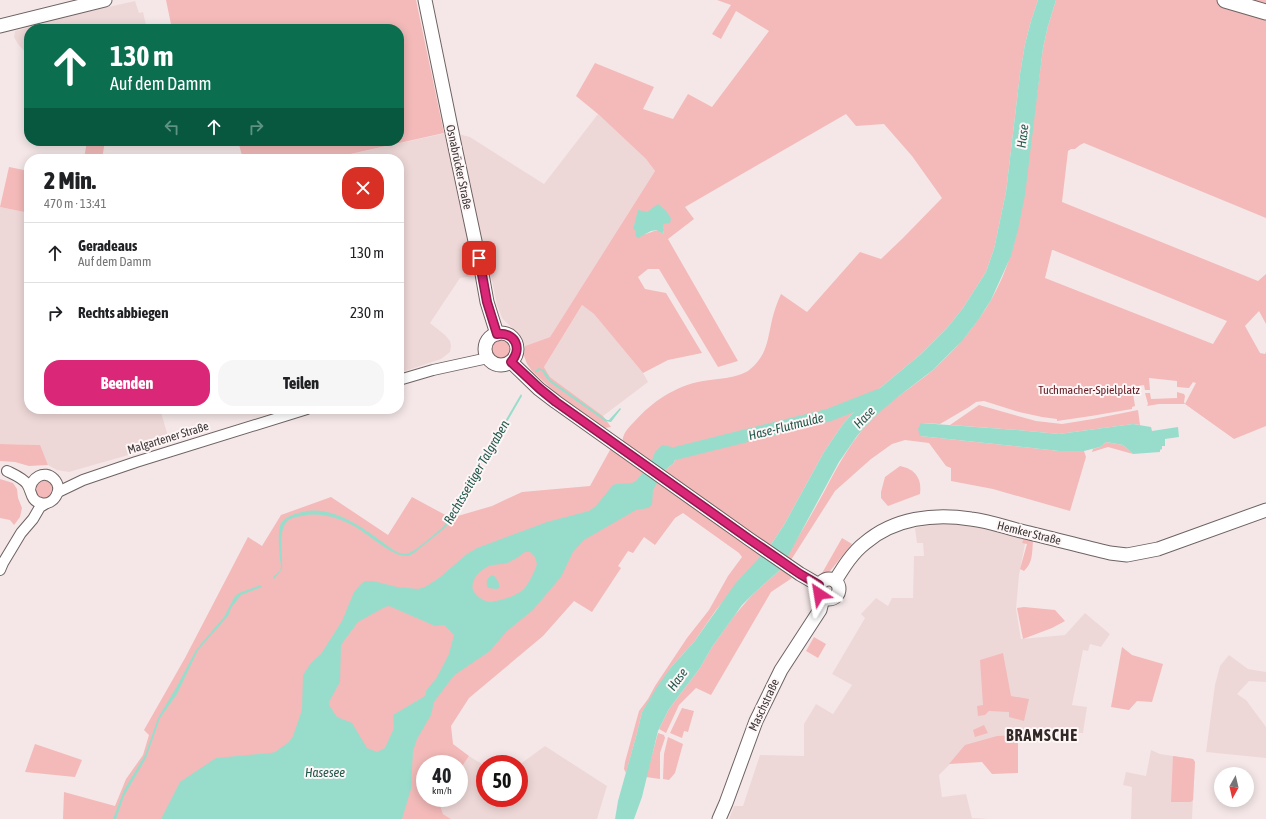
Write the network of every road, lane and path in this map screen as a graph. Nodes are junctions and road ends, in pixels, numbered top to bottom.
1 (105, 0) edge
2 (425, 0) edge
3 (1225, 0) edge
4 (1266, 12) edge
5 (0, 26) edge
6 (497, 334) junction
7 (488, 358) junction
8 (511, 362) junction
9 (404, 379) edge
10 (290, 414) edge
11 (3, 470) edge
12 (39, 476) junction
13 (55, 480) junction
14 (84, 480) junction
15 (58, 492) junction
16 (31, 494) junction
17 (45, 504) junction
18 (1266, 505) edge
19 (1266, 510) edge
20 (1242, 518) junction
21 (26, 527) junction
22 (0, 570) edge
23 (835, 581) junction
24 (819, 585) junction
25 (824, 598) junction
26 (719, 819) edge

1 - 5 main road
2 - 6 main road, Osnabrücker Straße
3 - 4 highway
6 - 7 main road
6 - 8 main road
7 - 8 main road
7 - 9 street
8 - 24 main road
10 - 14 street, Malgartener Straße
11 - 12 street
11 - 16 street
12 - 13 street
12 - 16 street
13 - 14 street, Malgartener Straße
13 - 15 street
14 - 15 street, Malgartener Straße
15 - 17 street
16 - 17 street
16 - 21 street
17 - 21 street
18 - 20 main road, Hemker Straße
19 - 20 main road, Hemker Straße
20 - 23 main road, Hemker Straße
21 - 22 street
23 - 24 main road
23 - 25 main road
24 - 25 main road
25 - 26 main road, Maschstraße

